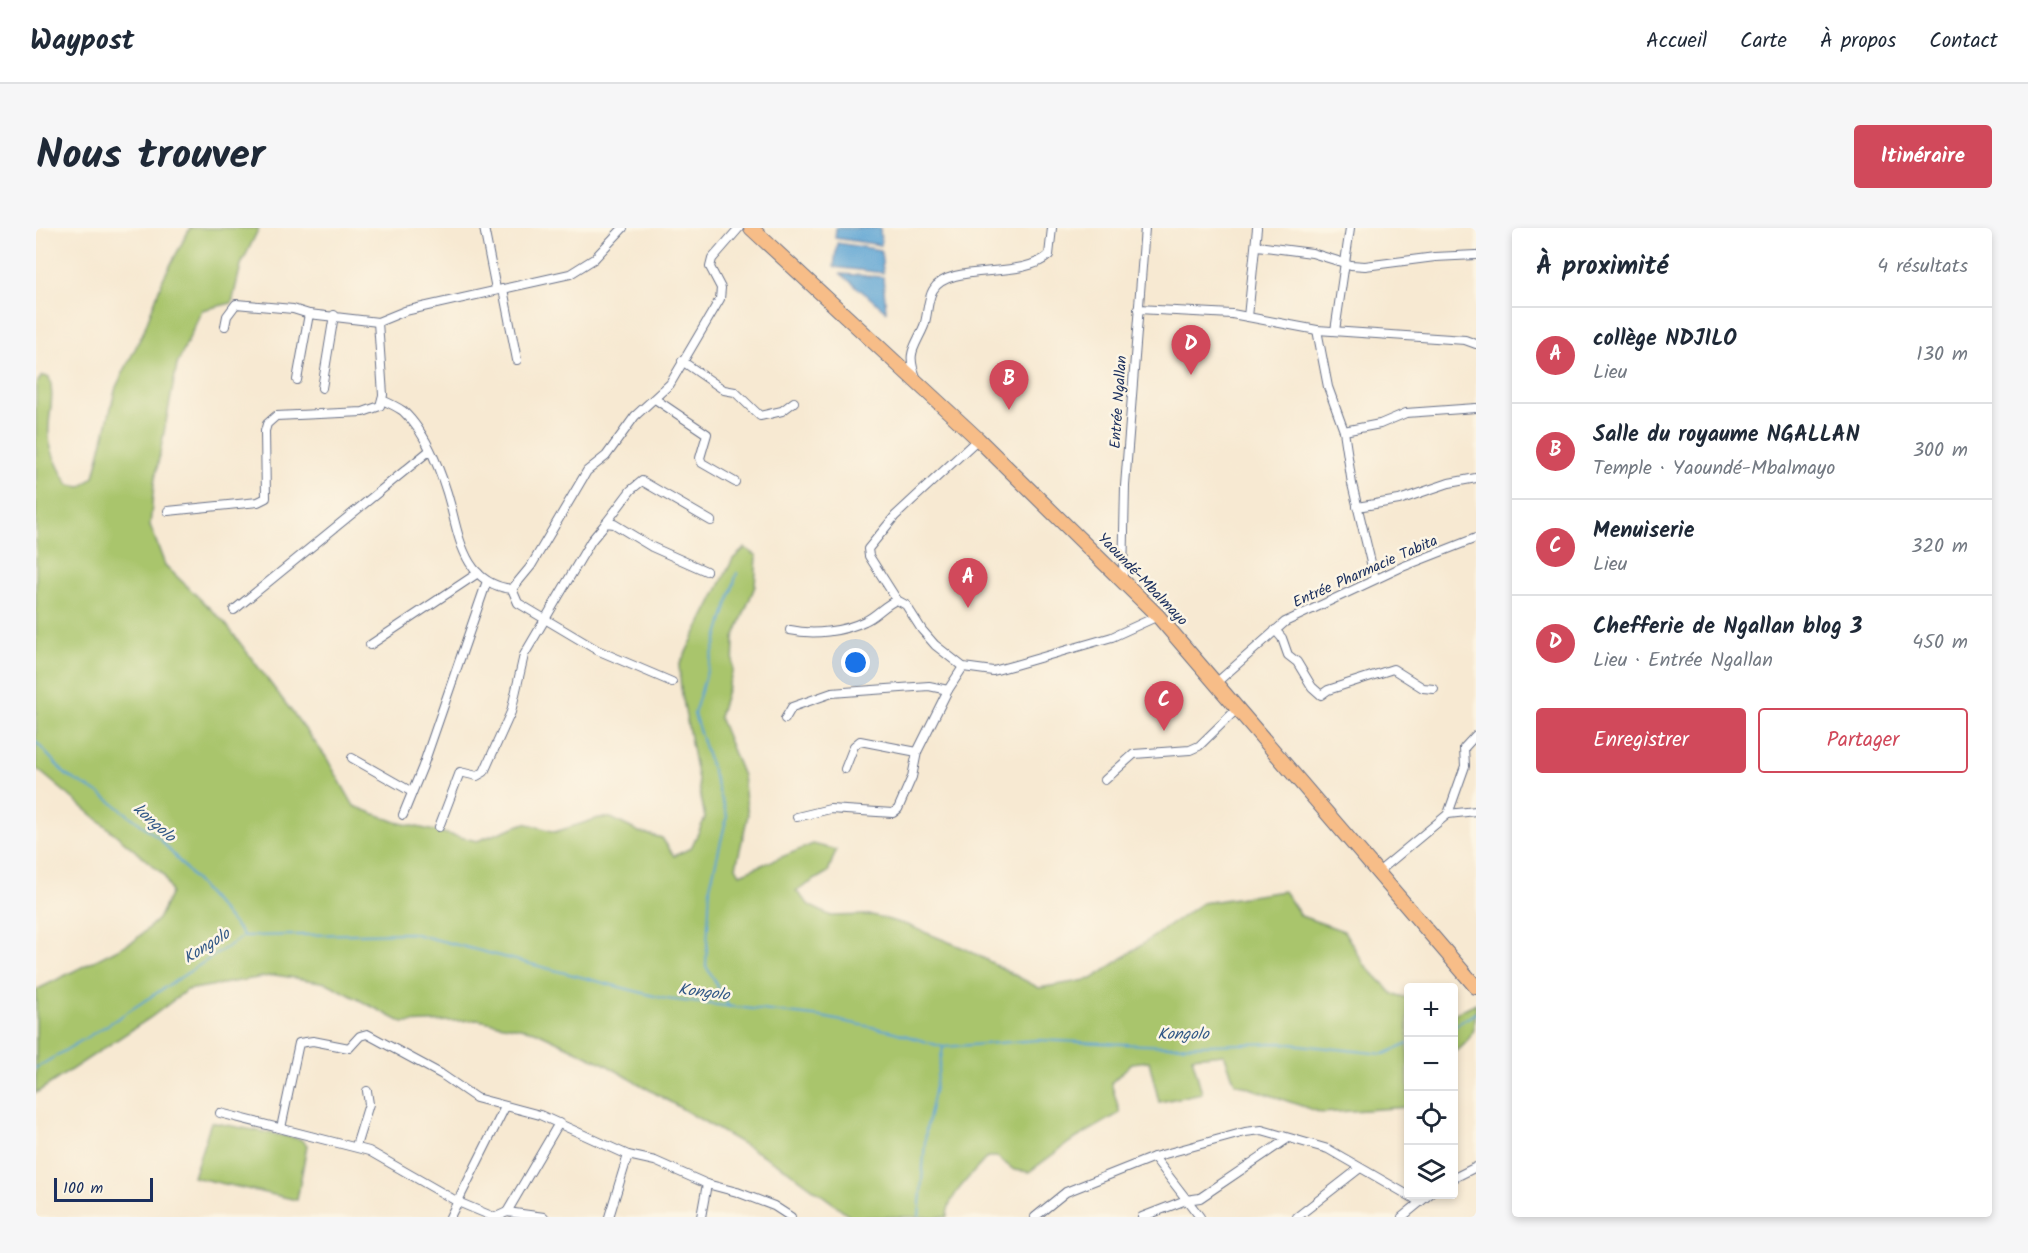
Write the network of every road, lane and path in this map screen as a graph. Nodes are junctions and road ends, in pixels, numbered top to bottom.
1 (484, 228) edge
2 (623, 228) edge
3 (739, 228) edge
4 (752, 228) edge
5 (1052, 228) edge
6 (1145, 228) edge
7 (1257, 228) edge
8 (1350, 228) edge
9 (1257, 246) junction
10 (1476, 255) edge
11 (1343, 263) junction
12 (500, 289) junction
13 (1138, 309) junction
14 (309, 314) junction
15 (334, 315) junction
16 (1248, 317) junction
17 (378, 322) junction
18 (225, 326) dead end
19 (1317, 330) junction
20 (1335, 331) junction
21 (1476, 344) edge
22 (517, 360) dead end
23 (682, 361) junction
24 (297, 380) dead end
25 (921, 386) junction
26 (322, 388) dead end
27 (655, 399) junction
28 (382, 400) junction
29 (795, 402) dead end
30 (1476, 408) edge
31 (1344, 431) junction
32 (978, 439) junction
33 (429, 451) junction
34 (1476, 478) edge
35 (735, 482) dead end
36 (1357, 507) junction
37 (168, 511) dead end
38 (711, 521) dead end
39 (606, 523) junction
40 (1476, 538) edge
41 (706, 571) dead end
42 (478, 573) junction
43 (1123, 578) junction
44 (1376, 579) junction
45 (487, 581) junction
46 (512, 589) junction
47 (897, 600) junction
48 (234, 610) dead end
49 (1158, 616) junction
50 (544, 619) junction
51 (790, 630) dead end
52 (1275, 630) junction
53 (369, 645) dead end
54 (963, 667) junction
55 (672, 682) dead end
56 (1216, 683) junction
57 (1434, 689) dead end
58 (948, 690) junction
59 (1238, 708) junction
60 (785, 719) dead end
61 (1476, 735) edge
62 (917, 752) junction
63 (352, 758) dead end
64 (845, 769) dead end
65 (1106, 780) dead end
66 (412, 792) junction
67 (1476, 811) edge
68 (1448, 814) junction
69 (403, 815) dead end
70 (797, 817) dead end
71 (439, 828) dead end
72 (1377, 873) junction
73 (1476, 987) edge
74 (367, 1091) dead end
75 (505, 1107) junction
76 (220, 1113) dead end
77 (559, 1124) junction
78 (281, 1128) junction
79 (1287, 1139) junction
80 (356, 1146) junction
81 (628, 1155) junction
82 (1154, 1157) junction
83 (1476, 1167) edge
84 (1360, 1168) junction
85 (1458, 1176) edge
86 (707, 1184) junction
87 (1424, 1199) edge
88 (1186, 1200) junction
89 (459, 1202) junction
90 (1420, 1202) junction
91 (507, 1212) junction
92 (450, 1217) edge
93 (495, 1217) edge
94 (544, 1217) edge
95 (609, 1217) edge
96 (701, 1217) edge
97 (791, 1217) edge
98 (1035, 1217) edge
99 (1142, 1217) edge
100 (1200, 1217) edge
101 (1297, 1217) edge
102 (1402, 1217) edge

1 - 12 street
2 - 12 street
3 - 23 street
4 - 25 highway, Yaoundé-Mbalmayo
5 - 25 street
6 - 13 street, Entrée Ngallan
7 - 9 street
8 - 11 street
9 - 11 street
9 - 16 street
10 - 11 street
11 - 20 street
12 - 17 street
12 - 22 street
13 - 16 street
13 - 43 street, Entrée Ngallan
14 - 15 street
14 - 18 street
14 - 24 street
15 - 17 street
15 - 26 street
16 - 19 street
17 - 28 street
19 - 20 street
19 - 31 street
20 - 21 street
23 - 27 street
23 - 29 street
25 - 32 highway, Yaoundé-Mbalmayo
27 - 35 street
27 - 46 street
28 - 33 street
28 - 37 street
30 - 31 street
31 - 36 street
32 - 43 highway, Yaoundé-Mbalmayo
32 - 47 street
33 - 42 street
33 - 48 street
34 - 36 street
36 - 44 street
38 - 39 street
39 - 41 street
39 - 50 street
40 - 44 street, Entrée Pharmacie Tabita
42 - 45 street
42 - 53 street
43 - 49 highway, Yaoundé-Mbalmayo
44 - 52 street, Entrée Pharmacie Tabita
45 - 46 street
45 - 66 street
46 - 50 street
47 - 51 street
47 - 54 street
49 - 54 street
49 - 56 highway, Yaoundé-Mbalmayo
50 - 55 street
50 - 71 street
52 - 56 street, Entrée Pharmacie Tabita
52 - 57 street
54 - 58 street
56 - 59 highway, Yaoundé-Mbalmayo
58 - 60 street
58 - 62 street
59 - 65 street
59 - 72 highway, Yaoundé-Mbalmayo
61 - 68 street
62 - 64 street
62 - 70 street
63 - 66 street
66 - 69 street
67 - 68 street
68 - 72 street
72 - 73 highway, Yaoundé-Mbalmayo
74 - 80 street
75 - 77 street
75 - 78 street
75 - 89 street
76 - 78 street
77 - 81 street
77 - 91 street
78 - 80 street
79 - 82 street
79 - 84 street
79 - 88 street
80 - 89 street
81 - 86 street
81 - 95 street
82 - 88 street
82 - 98 street
83 - 85 street
84 - 90 street
84 - 101 street
86 - 96 street
86 - 97 street
87 - 90 street
88 - 99 street
88 - 100 street
89 - 92 street
89 - 93 street
90 - 102 street
91 - 93 street
91 - 94 street

